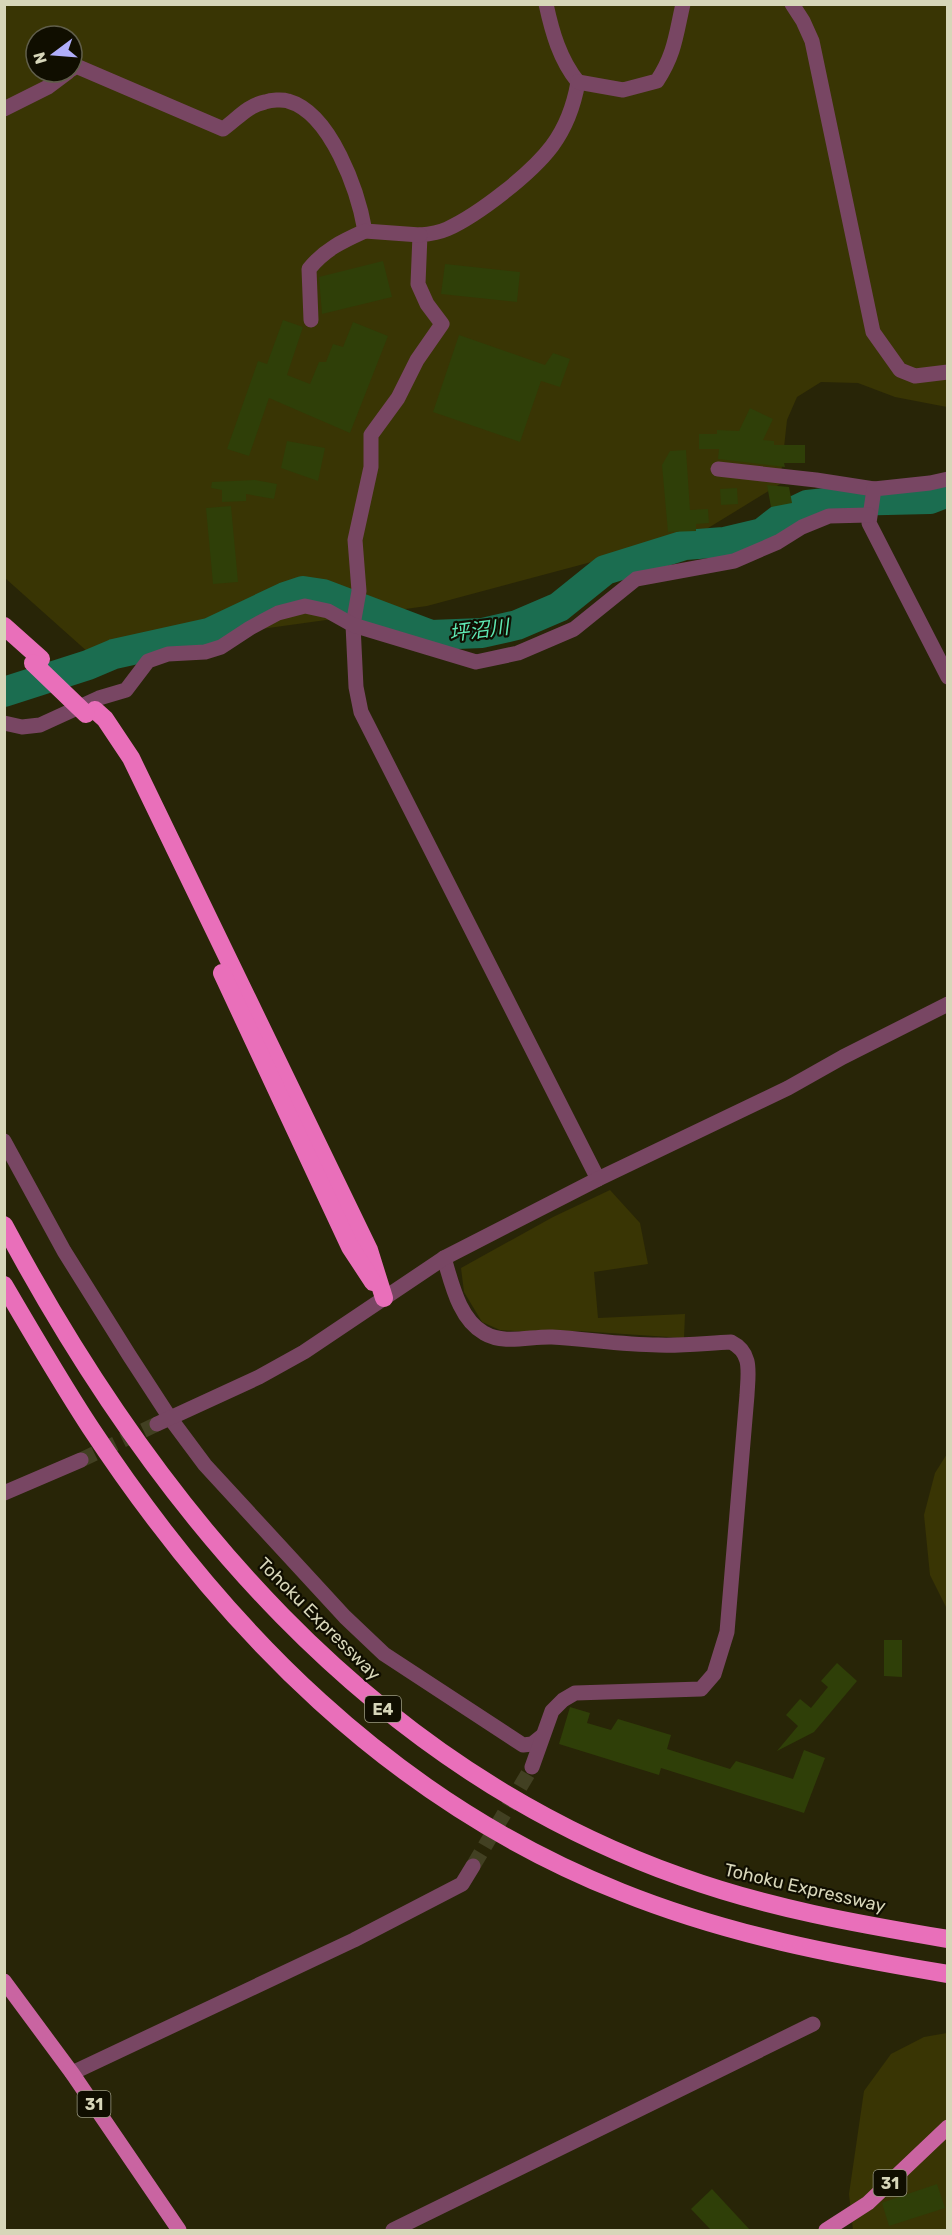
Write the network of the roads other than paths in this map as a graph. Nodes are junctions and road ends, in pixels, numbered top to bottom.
1 (546, 4) edge
2 (683, 4) edge
3 (792, 4) edge
4 (84, 69) edge
5 (578, 82) junction
6 (52, 84) edge
7 (4, 109) edge
8 (365, 231) junction
9 (420, 235) junction
10 (311, 320) dead end
11 (948, 372) edge
12 (718, 469) dead end
13 (948, 479) edge
14 (871, 502) junction
15 (356, 613) junction
16 (4, 626) edge
17 (4, 639) edge
18 (37, 661) junction
19 (948, 677) edge
20 (4, 723) edge
21 (948, 1004) edge
22 (4, 1141) edge
23 (597, 1179) junction
24 (4, 1225) edge
25 (444, 1258) junction
26 (4, 1285) edge
27 (384, 1298) junction
28 (164, 1421) junction
29 (81, 1460) tunnel mouth
30 (4, 1492) edge
31 (542, 1736) junction
32 (532, 1767) tunnel mouth
33 (473, 1866) tunnel mouth
34 (948, 1939) edge
35 (948, 1974) edge
36 (4, 1981) edge
37 (813, 2024) dead end
38 (72, 2073) junction
39 (948, 2127) edge
40 (179, 2230) edge
41 (393, 2230) edge
42 (826, 2230) edge

1 - 5 street
2 - 5 street
3 - 11 street
4 - 8 street
5 - 9 street
6 - 7 street
8 - 9 street
8 - 10 street
9 - 15 street
12 - 14 street
13 - 14 street
14 - 15 street
14 - 19 street
15 - 20 street
15 - 23 street
16 - 18 highway
17 - 18 highway
18 - 27 highway, bridge
21 - 23 street
22 - 28 street
23 - 25 street
24 - 34 highway, Tohoku Expressway / E4
25 - 27 street
25 - 31 street
26 - 35 highway, E4
27 - 28 street
28 - 31 street
29 - 30 street
31 - 32 street
33 - 38 street
36 - 38 main road, 31
37 - 41 street
38 - 40 main road, 31
39 - 42 main road, 31

